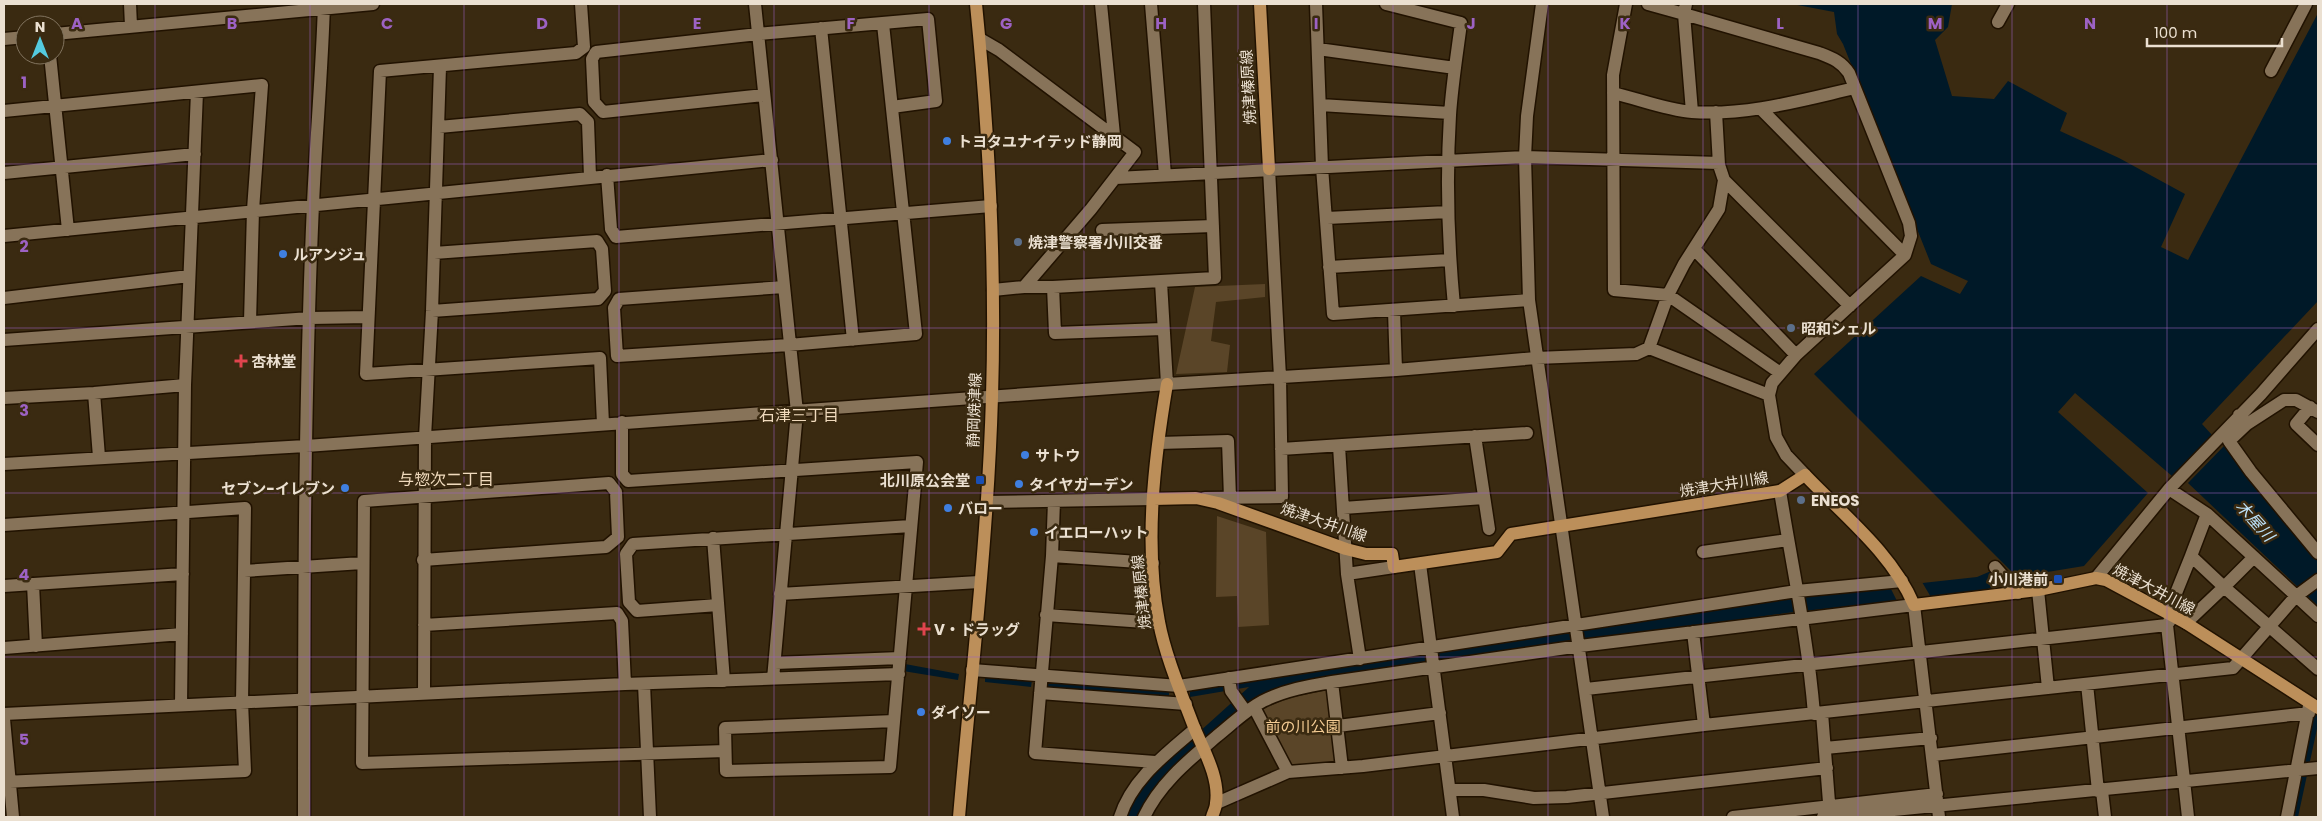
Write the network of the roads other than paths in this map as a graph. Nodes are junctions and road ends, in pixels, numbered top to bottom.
1 (130, 4) edge
2 (373, 4) edge
3 (581, 4) edge
4 (755, 4) edge
5 (976, 4) edge
6 (1101, 4) edge
7 (1151, 4) edge
8 (1204, 4) edge
9 (1260, 4) edge
10 (1316, 4) edge
11 (1386, 4) edge
12 (1542, 4) edge
13 (1626, 4) edge
14 (1648, 4) edge
15 (2008, 4) edge
16 (2306, 4) edge
17 (324, 6) edge
18 (1408, 6) edge
19 (1685, 9) edge
20 (1998, 22) dead end
21 (883, 24) junction
22 (131, 26) junction
23 (821, 28) junction
24 (65, 33) edge
25 (758, 34) junction
26 (980, 39) junction
27 (1318, 49) junction
28 (51, 65) edge
29 (440, 67) junction
30 (1456, 68) junction
31 (2272, 71) dead end
32 (1855, 88) junction
33 (197, 92) junction
34 (1613, 93) junction
35 (764, 95) junction
36 (55, 105) junction
37 (1320, 105) junction
38 (892, 107) junction
39 (1761, 109) junction
40 (4, 111) edge
41 (1692, 112) junction
42 (1716, 112) junction
43 (1450, 113) junction
44 (439, 127) junction
45 (1114, 135) junction
46 (195, 154) junction
47 (1525, 158) junction
48 (1613, 159) junction
49 (772, 160) junction
50 (1448, 161) junction
51 (1719, 163) junction
52 (61, 166) junction
53 (1322, 167) junction
54 (1268, 169) junction
55 (1212, 172) junction
56 (4, 173) edge
57 (607, 175) junction
58 (1165, 175) junction
59 (590, 177) junction
60 (1116, 178) junction
61 (1724, 180) junction
62 (435, 194) junction
63 (374, 198) junction
64 (313, 205) junction
65 (991, 206) junction
66 (253, 210) junction
67 (1448, 212) junction
68 (902, 213) junction
69 (192, 217) junction
70 (839, 218) junction
71 (1327, 218) junction
72 (778, 224) junction
73 (1213, 226) junction
74 (68, 230) junction
75 (1102, 230) dead end
76 (4, 236) edge
77 (1694, 249) junction
78 (434, 253) junction
79 (1905, 255) junction
80 (1450, 260) junction
81 (1329, 267) junction
82 (189, 276) junction
83 (1161, 282) junction
84 (784, 287) junction
85 (1024, 287) junction
86 (1053, 287) junction
87 (993, 290) junction
88 (1668, 296) junction
89 (4, 298) edge
90 (1530, 300) junction
91 (1454, 306) junction
92 (1850, 306) junction
93 (432, 311) junction
94 (1394, 311) junction
95 (368, 317) junction
96 (310, 318) junction
97 (250, 322) junction
98 (188, 328) junction
99 (1162, 329) junction
100 (2317, 333) edge
101 (4, 340) edge
102 (853, 340) junction
103 (789, 345) junction
104 (1649, 348) junction
105 (1796, 355) junction
106 (1536, 358) junction
107 (428, 369) junction
108 (1396, 370) junction
109 (1779, 372) junction
110 (1280, 377) junction
111 (1167, 384) junction
112 (185, 385) junction
113 (94, 393) junction
114 (1769, 395) junction
115 (992, 397) junction
116 (4, 398) edge
117 (2314, 410) edge
118 (796, 412) junction
119 (2243, 419) junction
120 (622, 422) junction
121 (603, 424) junction
122 (1527, 433) dead end
123 (1476, 436) junction
124 (425, 437) junction
125 (1159, 443) junction
126 (2318, 445) edge
127 (306, 446) junction
128 (1339, 446) junction
129 (1281, 449) junction
130 (184, 454) junction
131 (99, 457) junction
132 (4, 464) edge
133 (791, 469) junction
134 (1805, 475) junction
135 (2174, 484) junction
136 (1780, 491) junction
137 (425, 495) junction
138 (1196, 498) junction
139 (1230, 498) junction
140 (1484, 498) junction
141 (1153, 499) junction
142 (1054, 501) junction
143 (986, 502) junction
144 (1343, 508) junction
145 (183, 512) junction
146 (2207, 514) junction
147 (4, 525) edge
148 (911, 526) junction
149 (1562, 526) junction
150 (1489, 529) dead end
151 (786, 533) junction
152 (714, 538) junction
153 (1788, 540) junction
154 (1346, 549) junction
155 (1703, 552) dead end
156 (2318, 553) edge
157 (1052, 556) junction
158 (2191, 556) junction
159 (2254, 557) junction
160 (423, 560) junction
161 (362, 562) junction
162 (1153, 563) junction
163 (1420, 564) junction
164 (303, 567) junction
165 (1394, 567) junction
166 (1995, 567) dead end
167 (244, 572) junction
168 (183, 574) junction
169 (1347, 574) junction
170 (2096, 578) junction
171 (2318, 580) edge
172 (979, 582) junction
173 (1903, 582) junction
174 (33, 584) junction
175 (4, 586) edge
176 (906, 586) junction
177 (2224, 587) junction
178 (2038, 590) junction
179 (1797, 591) junction
180 (2018, 593) junction
181 (780, 594) junction
182 (2298, 595) junction
183 (1913, 603) junction
184 (718, 606) junction
185 (1046, 615) junction
186 (2318, 616) edge
187 (1803, 618) junction
188 (2169, 618) junction
189 (1159, 623) junction
190 (2186, 623) junction
191 (424, 625) junction
192 (1577, 625) junction
193 (2269, 626) junction
194 (1692, 632) junction
195 (182, 634) junction
196 (2043, 640) junction
197 (36, 646) junction
198 (1580, 646) junction
199 (4, 648) edge
200 (1432, 648) junction
201 (1921, 652) junction
202 (2242, 657) junction
203 (900, 658) junction
204 (1360, 659) junction
205 (775, 663) junction
206 (1810, 665) junction
207 (1434, 667) junction
208 (972, 670) junction
209 (2318, 670) edge
210 (899, 674) junction
211 (2173, 675) junction
212 (1041, 676) junction
213 (1697, 677) junction
214 (773, 679) junction
215 (724, 681) junction
216 (1332, 682) junction
217 (625, 684) junction
218 (644, 684) junction
219 (2088, 684) junction
220 (1231, 687) junction
221 (2048, 688) junction
222 (1586, 689) junction
223 (1040, 692) junction
224 (424, 693) junction
225 (1182, 694) junction
226 (363, 697) junction
227 (304, 699) junction
228 (242, 702) junction
229 (1927, 703) junction
230 (180, 705) junction
231 (2314, 705) edge
232 (1248, 710) junction
233 (1440, 713) junction
234 (1818, 713) junction
235 (4, 714) edge
236 (4, 719) edge
237 (894, 721) junction
238 (1704, 725) junction
239 (1338, 726) junction
240 (2179, 728) junction
241 (1196, 730) junction
242 (2092, 737) junction
243 (1931, 738) junction
244 (1592, 739) junction
245 (1203, 747) junction
246 (1825, 748) junction
247 (726, 751) junction
248 (647, 754) junction
249 (1933, 754) junction
250 (1445, 756) junction
251 (1155, 762) junction
252 (1342, 768) junction
253 (1827, 768) junction
254 (2306, 770) edge
255 (1288, 772) junction
256 (7, 782) edge
257 (2185, 782) junction
258 (1450, 790) junction
259 (2100, 791) junction
260 (1600, 792) junction
261 (1216, 802) junction
262 (1938, 806) edge
263 (1828, 814) edge
264 (13, 817) edge
265 (304, 817) edge
266 (650, 817) edge
267 (959, 817) edge
268 (1120, 817) edge
269 (1144, 817) edge
270 (1212, 817) edge
271 (1453, 817) edge
272 (1603, 817) edge
273 (1733, 817) edge
274 (2105, 817) edge
275 (2188, 817) edge
276 (2287, 817) edge

1 - 22 street
2 - 17 street
3 - 29 street
4 - 25 street
5 - 26 main road, 静岡焼津線
6 - 45 street
7 - 58 street
8 - 55 street
9 - 54 main road, 焼津榛原線
10 - 27 street
11 - 18 street
12 - 47 street
13 - 34 street
14 - 19 street
15 - 20 street
16 - 31 street
17 - 22 street
17 - 64 street
18 - 30 street
19 - 32 street
19 - 41 street
21 - 23 street
21 - 38 street
21 - 38 street
22 - 24 street
23 - 25 street
23 - 70 street
25 - 35 street
25 - 35 street
26 - 45 street
26 - 65 main road, 静岡焼津線
27 - 30 street
27 - 37 street
28 - 36 street
29 - 44 street
29 - 63 street
30 - 43 street
32 - 39 street
32 - 79 street
33 - 36 street
33 - 46 street
33 - 66 street
34 - 41 street
34 - 48 street
35 - 49 street
36 - 40 street
36 - 52 street
37 - 43 street
37 - 53 street
38 - 68 street
39 - 42 street
39 - 79 street
41 - 42 street
42 - 51 street
43 - 50 street
44 - 59 street
44 - 62 street
45 - 60 street
46 - 52 street
46 - 69 street
47 - 48 street
47 - 50 street
47 - 90 street
48 - 51 street
48 - 88 street
49 - 57 street
49 - 72 street
50 - 53 street
50 - 67 street
51 - 61 street
52 - 56 street
52 - 74 street
53 - 54 street
53 - 71 street
54 - 55 street
54 - 110 street
55 - 58 street
55 - 73 street
57 - 59 street
57 - 72 street
58 - 60 street
59 - 62 street
60 - 85 street
61 - 77 street
61 - 92 street
62 - 63 street
62 - 78 street
63 - 64 street
63 - 95 street
64 - 66 street
64 - 96 street
65 - 68 street
65 - 87 main road, 静岡焼津線
66 - 69 street
66 - 97 street
67 - 71 street
67 - 80 street
68 - 70 street
68 - 102 street
69 - 74 street
69 - 82 street
70 - 72 street
70 - 102 street
71 - 81 street
72 - 84 street
73 - 75 street
73 - 83 street
74 - 76 street
77 - 88 street
77 - 105 street
78 - 93 street
78 - 93 street
79 - 92 street
80 - 81 street
80 - 91 street
81 - 94 street
82 - 89 street
82 - 98 street
83 - 86 street
83 - 99 street
84 - 103 street
84 - 103 street
85 - 86 street
85 - 87 street
86 - 99 street
87 - 115 main road, 静岡焼津線
88 - 104 street
88 - 109 street
90 - 91 street
90 - 106 street
91 - 94 street
92 - 105 street
93 - 107 street
94 - 108 street
95 - 96 street
95 - 107 street
96 - 97 street
96 - 127 street
97 - 98 street
98 - 101 street
98 - 112 street
99 - 111 street
100 - 119 street
102 - 103 street
103 - 118 street
104 - 106 street
104 - 114 street
105 - 109 street
106 - 108 street
106 - 149 street
107 - 121 street
107 - 124 street
108 - 110 street
109 - 114 street
110 - 111 street
110 - 129 street
111 - 115 street
111 - 125 main road, 焼津榛原線
112 - 113 street
112 - 130 street
113 - 116 street
113 - 131 street
114 - 134 street
115 - 118 street
115 - 143 main road, 静岡焼津線
117 - 119 street
117 - 126 street
118 - 120 street
118 - 133 street
119 - 135 street
119 - 156 street
120 - 121 street
120 - 133 street
121 - 124 street
122 - 123 street
123 - 128 street
123 - 140 street
124 - 127 street
124 - 137 street
125 - 139 street
125 - 141 main road, 焼津榛原線
127 - 130 street
127 - 164 street
128 - 129 street
128 - 144 street
129 - 139 street
130 - 131 street
130 - 145 street
131 - 132 street
133 - 148 street
133 - 151 street
134 - 136 main road, 焼津大井川線
134 - 173 main road
135 - 146 street
135 - 170 street
136 - 149 main road, 焼津大井川線
136 - 153 street
137 - 160 street
137 - 160 street
137 - 161 street
138 - 139 street
138 - 141 main road, 焼津大井川線
138 - 154 main road, 焼津大井川線
140 - 144 street
140 - 150 street
141 - 142 street
141 - 162 main road, 焼津榛原線
142 - 143 street
142 - 157 street
143 - 172 main road, 静岡焼津線
144 - 154 street
145 - 147 street
145 - 167 street
145 - 168 street
146 - 158 street
146 - 159 street
148 - 151 street
148 - 176 street
149 - 163 main road, 焼津大井川線
149 - 192 street
151 - 152 street
151 - 181 street
152 - 184 street
152 - 184 street
153 - 155 street
153 - 179 street
154 - 165 main road, 焼津大井川線
154 - 169 street
157 - 162 street
157 - 185 street
158 - 177 street
158 - 188 street
159 - 177 street
159 - 182 street
160 - 191 street
161 - 164 street
161 - 226 street
162 - 189 main road, 焼津榛原線
163 - 165 main road, 焼津大井川線
163 - 200 street
164 - 167 street
164 - 227 street
165 - 169 street
166 - 180 street
167 - 228 street
168 - 174 street
168 - 195 street
169 - 204 street
170 - 178 main road, 焼津大井川線
170 - 188 main road, 焼津大井川線
171 - 182 street
172 - 176 street
172 - 208 main road, 静岡焼津線
173 - 179 street
173 - 183 main road
174 - 175 street
174 - 197 street
176 - 181 street
176 - 203 street
177 - 190 street
177 - 193 street
178 - 180 main road, 焼津大井川線
178 - 196 street
179 - 187 street
179 - 192 street
180 - 183 main road, 焼津大井川線
181 - 205 street
182 - 186 street
182 - 193 street
183 - 187 street
183 - 201 street
184 - 215 street
185 - 189 street
185 - 212 street
187 - 194 street
187 - 206 street
188 - 190 main road, 焼津大井川線
188 - 196 street
188 - 211 street
189 - 225 main road, 焼津榛原線
190 - 202 main road, 焼津大井川線
191 - 217 street
191 - 224 street
192 - 198 street
192 - 200 street
193 - 202 street
193 - 209 street
194 - 198 street
194 - 213 street
195 - 197 street
195 - 230 street
196 - 201 street
196 - 221 street
197 - 199 street
198 - 207 street
198 - 222 street
200 - 204 street
200 - 207 street
201 - 206 street
201 - 229 street
202 - 211 street
202 - 231 main road, 焼津大井川線
203 - 205 street
203 - 210 street
204 - 220 street
205 - 214 street
206 - 213 street
206 - 234 street
207 - 216 street
207 - 233 street
208 - 212 street
208 - 267 main road, 静岡焼津線
210 - 214 street
210 - 237 street
211 - 219 street
211 - 240 street
212 - 223 street
212 - 225 street
213 - 222 street
213 - 238 street
214 - 215 street
215 - 218 street
216 - 232 street
216 - 239 street
217 - 218 street
217 - 224 street
218 - 248 street
219 - 221 street
219 - 242 street
220 - 225 street
220 - 232 street
221 - 229 street
222 - 244 street
223 - 225 street
223 - 251 street
224 - 226 street
225 - 241 main road, 焼津榛原線
226 - 227 street
226 - 248 street
227 - 228 street
227 - 265 street
228 - 230 street
228 - 256 street
229 - 234 street
229 - 243 street
230 - 235 street
231 - 240 street
231 - 254 street
232 - 245 street
232 - 255 street
233 - 239 street
233 - 250 street
234 - 238 street
234 - 246 street
236 - 256 street
237 - 247 street
237 - 247 street
238 - 244 street
239 - 252 street
240 - 242 street
240 - 257 street
241 - 245 main road, 焼津榛原線
241 - 251 street
242 - 249 street
242 - 259 street
243 - 246 street
243 - 249 street
244 - 250 street
244 - 260 street
245 - 261 main road, 焼津榛原線
245 - 269 street
246 - 253 street
247 - 248 street
248 - 266 street
249 - 262 street
250 - 252 street
250 - 258 street
251 - 268 street
252 - 255 street
253 - 260 street
253 - 263 street
254 - 257 street
254 - 276 street
255 - 261 street
256 - 264 street
257 - 259 street
257 - 275 street
258 - 260 street
258 - 271 street
259 - 262 street
259 - 274 street
260 - 272 street
261 - 270 main road, 焼津榛原線
262 - 263 street
263 - 273 street

